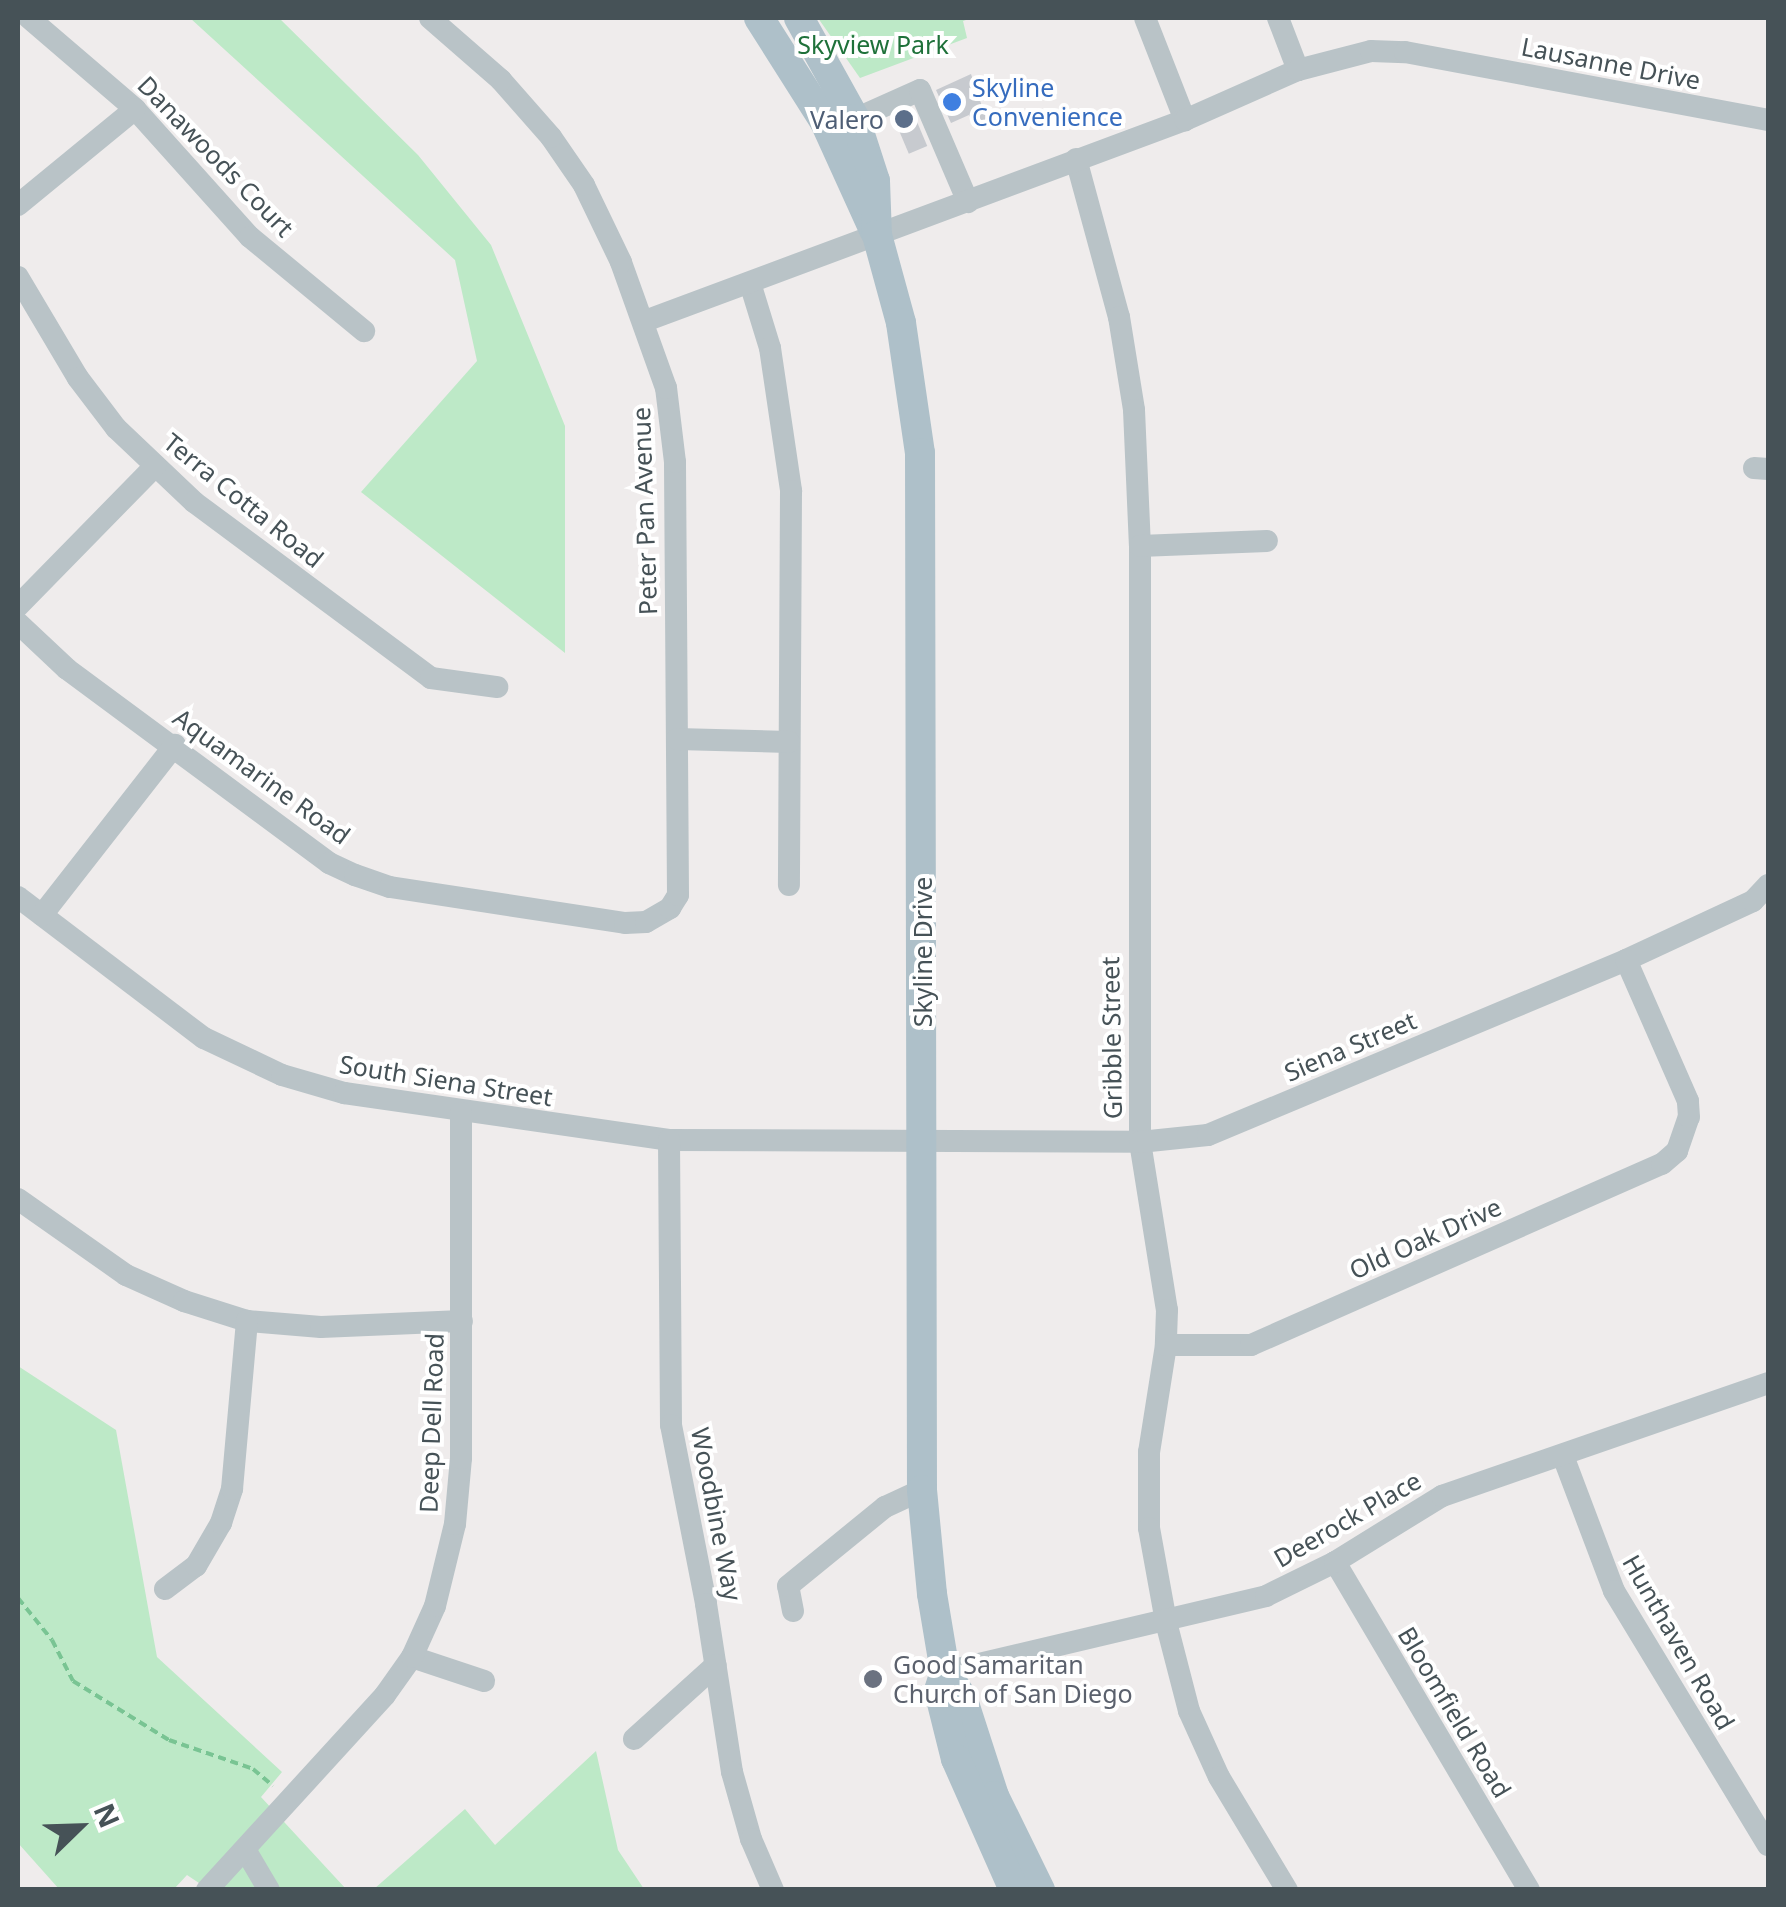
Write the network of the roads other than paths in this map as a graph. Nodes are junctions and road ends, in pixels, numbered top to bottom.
1 (29, 18) edge
2 (430, 18) edge
3 (759, 18) edge
4 (799, 18) edge
5 (1145, 18) edge
6 (1278, 18) edge
7 (1298, 70) junction
8 (135, 109) junction
9 (855, 119) junction
10 (1185, 120) junction
11 (1768, 120) edge
12 (1076, 159) junction
13 (968, 202) junction
14 (18, 205) edge
15 (877, 235) junction
16 (18, 277) edge
17 (750, 283) junction
18 (645, 321) junction
19 (364, 331) dead end
20 (155, 466) junction
21 (1268, 541) dead end
22 (1140, 546) junction
23 (18, 606) edge
24 (18, 624) edge
25 (497, 688) dead end
26 (678, 740) junction
27 (789, 742) junction
28 (175, 745) junction
29 (1768, 885) edge
30 (789, 886) dead end
31 (18, 897) edge
32 (42, 915) junction
33 (625, 923) joint
34 (1626, 960) junction
35 (461, 1113) junction
36 (670, 1140) junction
37 (1140, 1142) junction
38 (924, 1143) junction
39 (18, 1199) edge
40 (247, 1321) junction
41 (462, 1321) junction
42 (1166, 1346) junction
43 (1768, 1383) edge
44 (1564, 1456) junction
45 (922, 1490) junction
46 (1336, 1562) junction
47 (165, 1589) dead end
48 (793, 1611) dead end
49 (1166, 1622) junction
50 (412, 1658) junction
51 (716, 1665) junction
52 (944, 1672) junction
53 (484, 1681) dead end
54 (634, 1739) dead end
55 (1768, 1846) edge
56 (246, 1852) junction
57 (207, 1890) edge
58 (268, 1890) edge
59 (773, 1890) edge
60 (1014, 1890) edge
61 (1040, 1890) edge
62 (1286, 1890) edge
63 (1529, 1890) edge

1 - 8 street, Danawoods Court
2 - 18 street, Peter Pan Avenue
3 - 15 main road, Skyline Drive
4 - 9 main road, Skyline Drive
5 - 10 street
6 - 7 street
7 - 10 street, Lausanne Drive
7 - 11 street, Lausanne Drive
8 - 14 street
8 - 19 street, Danawoods Court
9 - 13 street
9 - 15 main road, Skyline Drive
10 - 12 street, Lausanne Drive
12 - 13 street, Lausanne Drive
12 - 22 street, Gribble Street
13 - 15 street, Lausanne Drive
15 - 17 street, Lausanne Drive
15 - 38 main road, Skyline Drive
16 - 20 street, Terra Cotta Road
17 - 18 street, Lausanne Drive
17 - 27 street
18 - 26 street, Peter Pan Avenue
20 - 23 street
20 - 25 street, Terra Cotta Road
21 - 22 street
22 - 37 street, Gribble Street
24 - 28 street, Aquamarine Road
26 - 27 street
26 - 33 street, Peter Pan Avenue
27 - 30 street
28 - 32 street
28 - 33 street, Aquamarine Road
29 - 34 street, Siena Street
31 - 32 street, South Siena Street
32 - 35 street, South Siena Street
34 - 37 street, Siena Street
34 - 42 street, Old Oak Drive
35 - 36 street, South Siena Street
35 - 41 street, Deep Dell Road
36 - 38 street, South Siena Street
36 - 51 street, Woodbine Way
37 - 38 street, Siena Street
37 - 42 street, Gribble Street
38 - 45 main road, Skyline Drive
39 - 40 street
40 - 41 street
40 - 47 street
41 - 50 street, Deep Dell Road
42 - 49 street, Gribble Street
43 - 44 street, Deerock Place
44 - 46 street, Deerock Place
44 - 55 street, Hunthaven Road
45 - 48 street
45 - 52 main road, Skyline Drive
46 - 49 street, Deerock Place
46 - 63 street, Bloomfield Road
49 - 52 street, Deerock Place
49 - 62 street, Gribble Street
50 - 53 street
50 - 56 street, Deep Dell Road
51 - 54 street
51 - 59 street, Woodbine Way
52 - 60 main road, Skyline Drive
52 - 61 main road, Skyline Drive
56 - 57 street, Deep Dell Road
56 - 58 street

